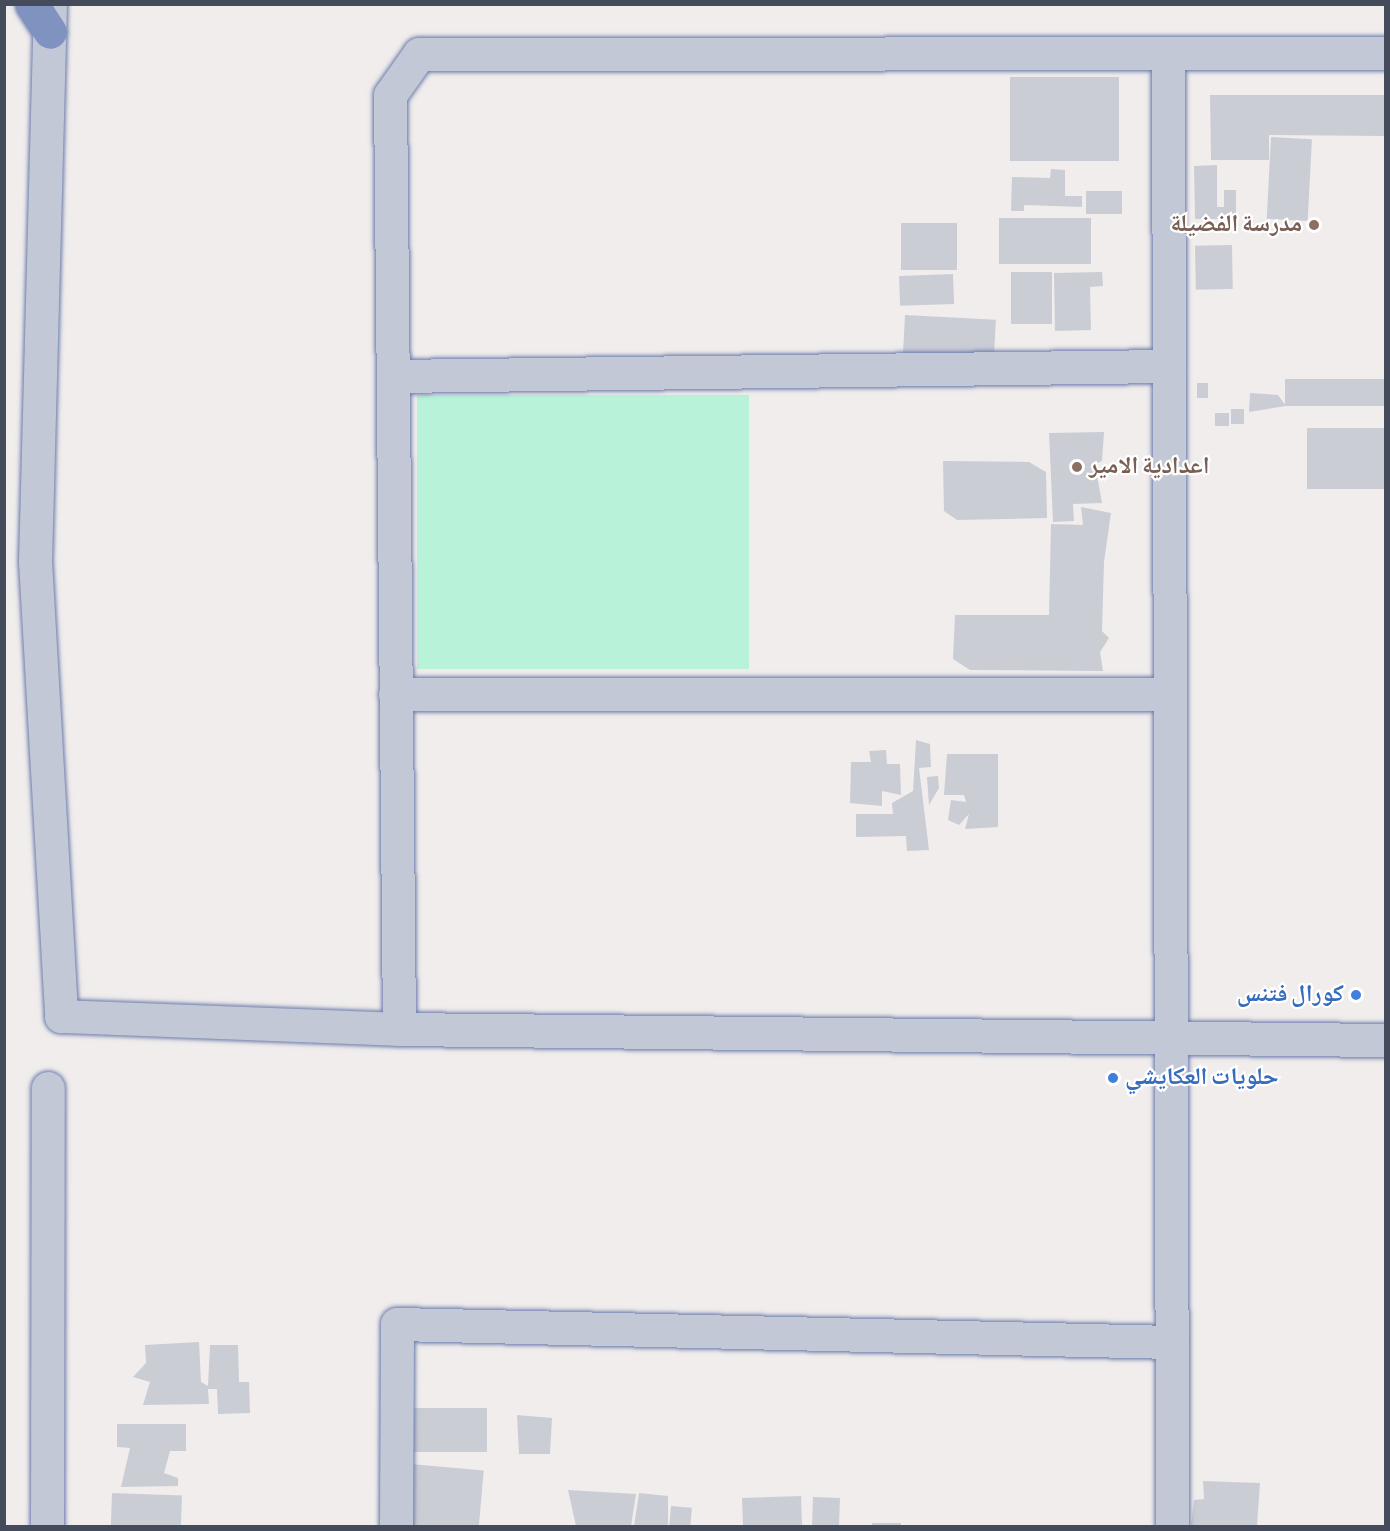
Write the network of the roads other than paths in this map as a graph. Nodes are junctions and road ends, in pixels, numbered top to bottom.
1 (32, 4) edge
2 (50, 19) edge
3 (1168, 53) junction
4 (1386, 53) edge
5 (1169, 366) junction
6 (393, 376) junction
7 (395, 694) junction
8 (1170, 694) junction
9 (399, 1029) junction
10 (1386, 1040) edge
11 (1170, 1041) junction
12 (48, 1088) dead end
13 (1171, 1342) junction
14 (47, 1527) edge
15 (396, 1527) edge
16 (1172, 1527) edge

1 - 2 highway
2 - 9 street
3 - 4 street
3 - 5 street
3 - 6 street
5 - 6 street
5 - 8 street
6 - 7 street
7 - 8 street
7 - 9 street
8 - 11 street
9 - 11 street
10 - 11 street
11 - 13 street
12 - 14 street
13 - 15 street
13 - 16 street

